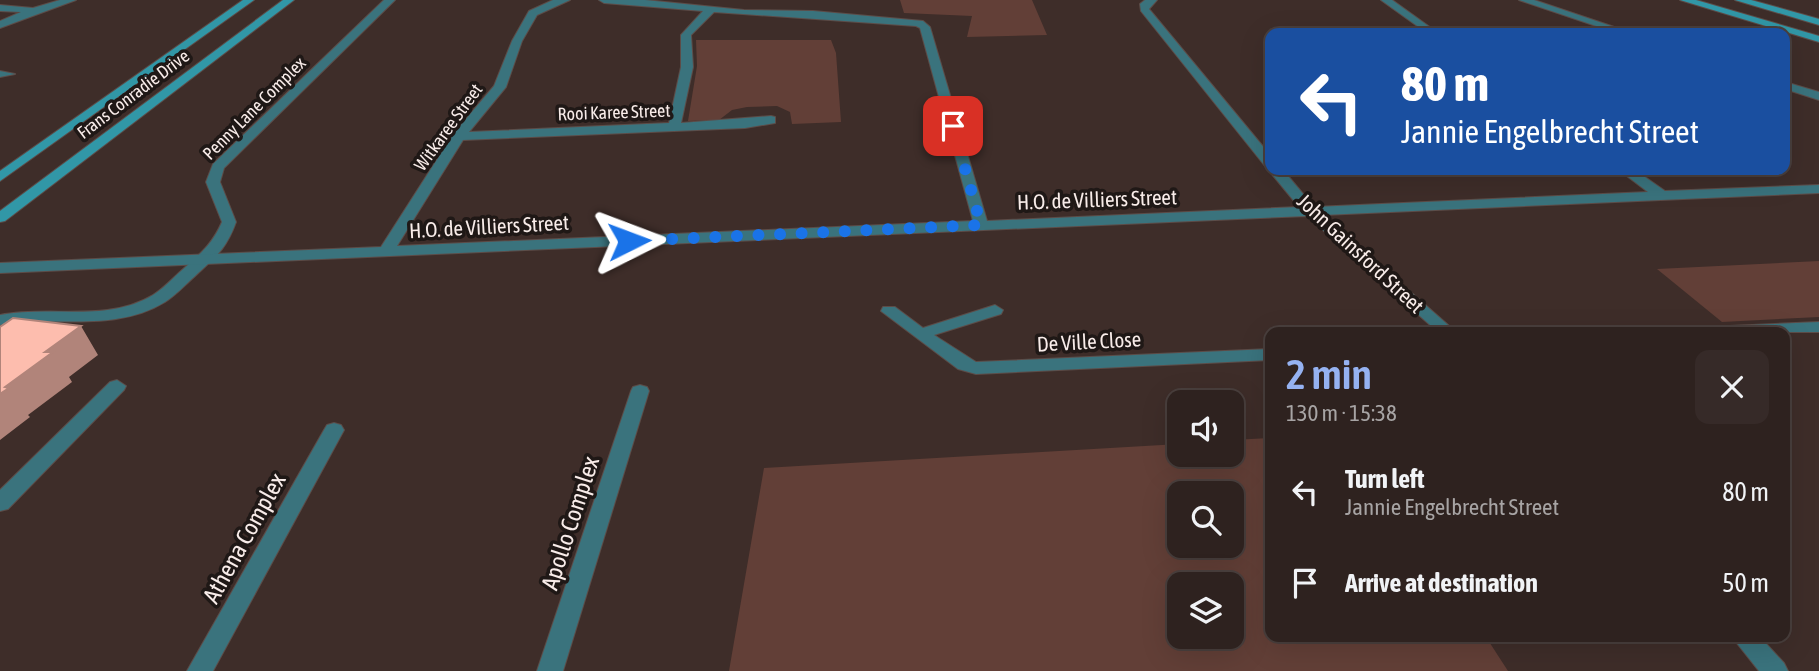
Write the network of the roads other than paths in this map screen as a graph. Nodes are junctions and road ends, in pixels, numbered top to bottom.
1 (71, 0) edge
2 (249, 0) edge
3 (289, 0) edge
4 (390, 0) edge
5 (565, 0) edge
6 (604, 0) edge
7 (1152, 0) edge
8 (1386, 0) edge
9 (1524, 0) edge
10 (1685, 0) edge
11 (1740, 0) edge
12 (0, 8) edge
13 (35, 10) junction
14 (710, 10) junction
15 (1819, 22) edge
16 (0, 25) edge
17 (1426, 28) edge
18 (1611, 28) edge
19 (1784, 28) edge
20 (1790, 30) edge
21 (1819, 38) edge
22 (1790, 87) edge
23 (1819, 96) edge
24 (771, 120) dead end
25 (674, 127) junction
26 (459, 136) junction
27 (1265, 157) edge
28 (1280, 175) edge
29 (1633, 175) edge
30 (0, 177) edge
31 (1818, 189) edge
32 (1662, 196) junction
33 (1310, 211) junction
34 (0, 218) edge
35 (981, 225) junction
36 (386, 251) junction
37 (205, 260) junction
38 (0, 268) edge
39 (995, 310) dead end
40 (889, 311) dead end
41 (0, 320) edge
42 (1442, 327) edge
43 (1819, 327) edge
44 (1790, 328) edge
45 (921, 334) junction
46 (1265, 355) edge
47 (117, 386) dead end
48 (640, 391) dead end
49 (334, 430) dead end
50 (0, 503) edge
51 (1749, 642) edge
52 (200, 671) edge
53 (550, 671) edge
54 (1775, 671) edge

1 - 13 street
2 - 30 street, Frans Conradie Drive
3 - 34 street, Frans Conradie Drive
4 - 37 street, Penny Lane Complex
5 - 26 street, Witkaree Street
6 - 14 street
7 - 27 street
8 - 17 street
9 - 18 street
10 - 19 street
11 - 15 street
12 - 13 street
13 - 16 street
14 - 25 street
14 - 35 street
20 - 21 street
22 - 23 street
24 - 25 street, Rooi Karee Street
25 - 26 street, Rooi Karee Street
26 - 36 street, Witkaree Street
28 - 33 street, John Gainsford Street
29 - 32 street
31 - 32 street, H.O. de Villiers Street
32 - 33 street, H.O. de Villiers Street
33 - 35 street, H.O. de Villiers Street
33 - 42 street, John Gainsford Street
35 - 36 street, H.O. de Villiers Street
36 - 37 street, H.O. de Villiers Street
37 - 38 street, H.O. de Villiers Street
37 - 41 street
39 - 45 street
40 - 45 street, De Ville Close
43 - 44 street
45 - 46 street, De Ville Close
47 - 50 street
48 - 53 street, Apollo Complex
49 - 52 street, Athena Complex
51 - 54 street

